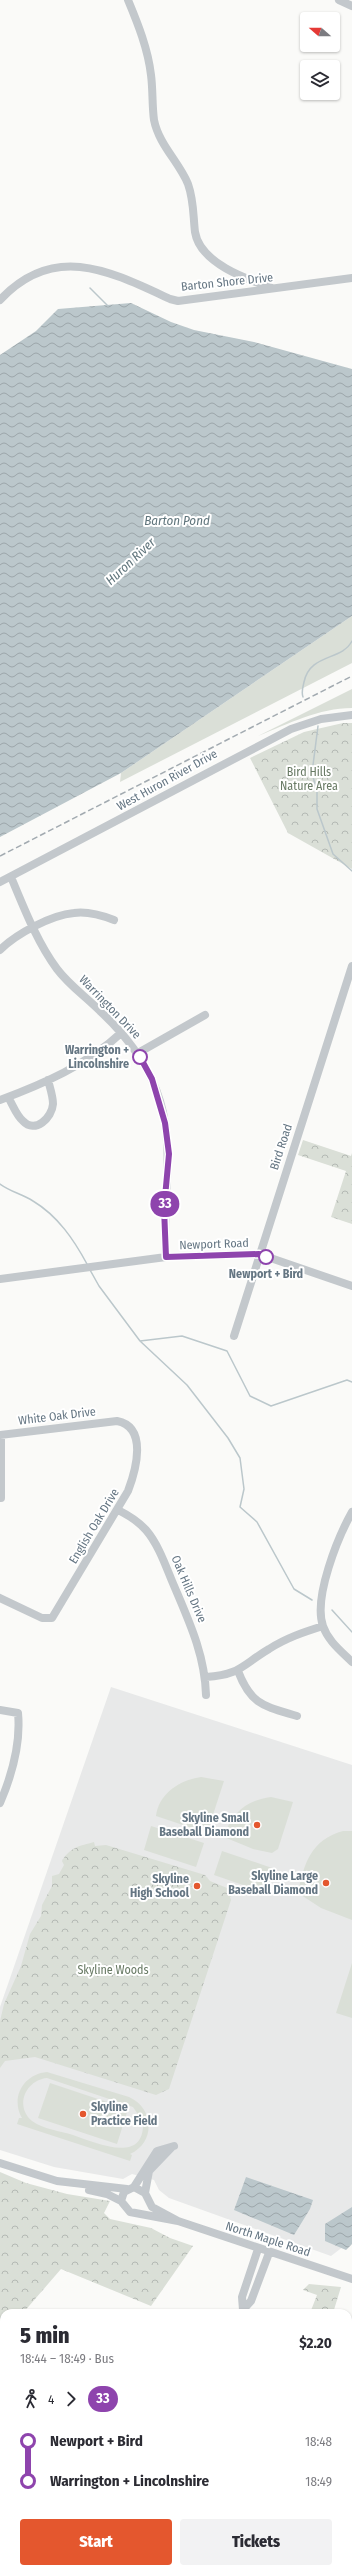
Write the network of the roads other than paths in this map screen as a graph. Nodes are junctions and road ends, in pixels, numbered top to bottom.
1 (128, 0) edge
2 (339, 0) edge
3 (352, 6) edge
4 (242, 278) junction
5 (352, 278) edge
6 (275, 289) junction
7 (245, 293) junction
8 (0, 300) edge
9 (352, 715) edge
10 (11, 877) junction
11 (0, 882) edge
12 (114, 920) dead end
13 (34, 928) junction
14 (0, 950) edge
15 (352, 966) edge
16 (205, 1015) dead end
17 (121, 1033) junction
18 (138, 1053) junction
19 (48, 1080) junction
20 (8, 1097) junction
21 (0, 1100) edge
22 (259, 1254) junction
23 (166, 1257) junction
24 (0, 1279) edge
25 (352, 1286) edge
26 (234, 1336) dead end
27 (117, 1421) joint
28 (0, 1435) edge
29 (1, 1498) dead end
30 (118, 1510) junction
31 (352, 1512) edge
32 (0, 1598) edge
33 (323, 1626) junction
34 (352, 1662) edge
35 (238, 1671) junction
36 (206, 1678) junction
37 (206, 1695) dead end
38 (0, 1710) edge
39 (297, 1716) dead end
40 (0, 1803) edge
41 (0, 2162) edge
42 (75, 2185) junction
43 (130, 2188) junction
44 (146, 2197) junction
45 (121, 2201) junction
46 (138, 2213) junction
47 (178, 2221) junction
48 (258, 2249) junction
49 (269, 2253) junction
50 (352, 2279) edge
51 (241, 2309) edge
52 (243, 2309) edge

1 - 4 street
2 - 3 street
4 - 6 street
4 - 7 street
5 - 6 street, Barton Shore Drive
6 - 7 street, Barton Shore Drive
7 - 8 street, Barton Shore Drive
9 - 10 street, West Huron River Drive
10 - 11 street, West Huron River Drive
10 - 13 street, Warrington Drive
12 - 13 street
13 - 14 street
13 - 17 street, Warrington Drive
15 - 22 street, Bird Road
16 - 18 street
17 - 18 street, Warrington Drive
17 - 19 street
18 - 23 street, Warrington Drive
19 - 20 street
19 - 20 street
20 - 21 street
22 - 23 street, Newport Road
22 - 25 street, Newport Road
22 - 26 street, Bird Road
23 - 24 street, Newport Road
27 - 28 street, White Oak Drive
27 - 30 street, English Oak Drive
28 - 29 street
30 - 32 street, English Oak Drive
30 - 36 street, Oak Hills Drive
31 - 33 street
33 - 34 street
33 - 35 street
35 - 36 street
35 - 39 street
36 - 37 street, Oak Hills Drive
38 - 40 street
41 - 42 street
42 - 43 street
42 - 45 street
43 - 44 street, North Maple Road
43 - 44 street
43 - 45 street
44 - 46 street
44 - 47 street, North Maple Road
45 - 46 street
46 - 47 street, North Maple Road
47 - 48 street, North Maple Road
48 - 49 street, North Maple Road
48 - 51 street
49 - 50 street, North Maple Road
49 - 52 street

